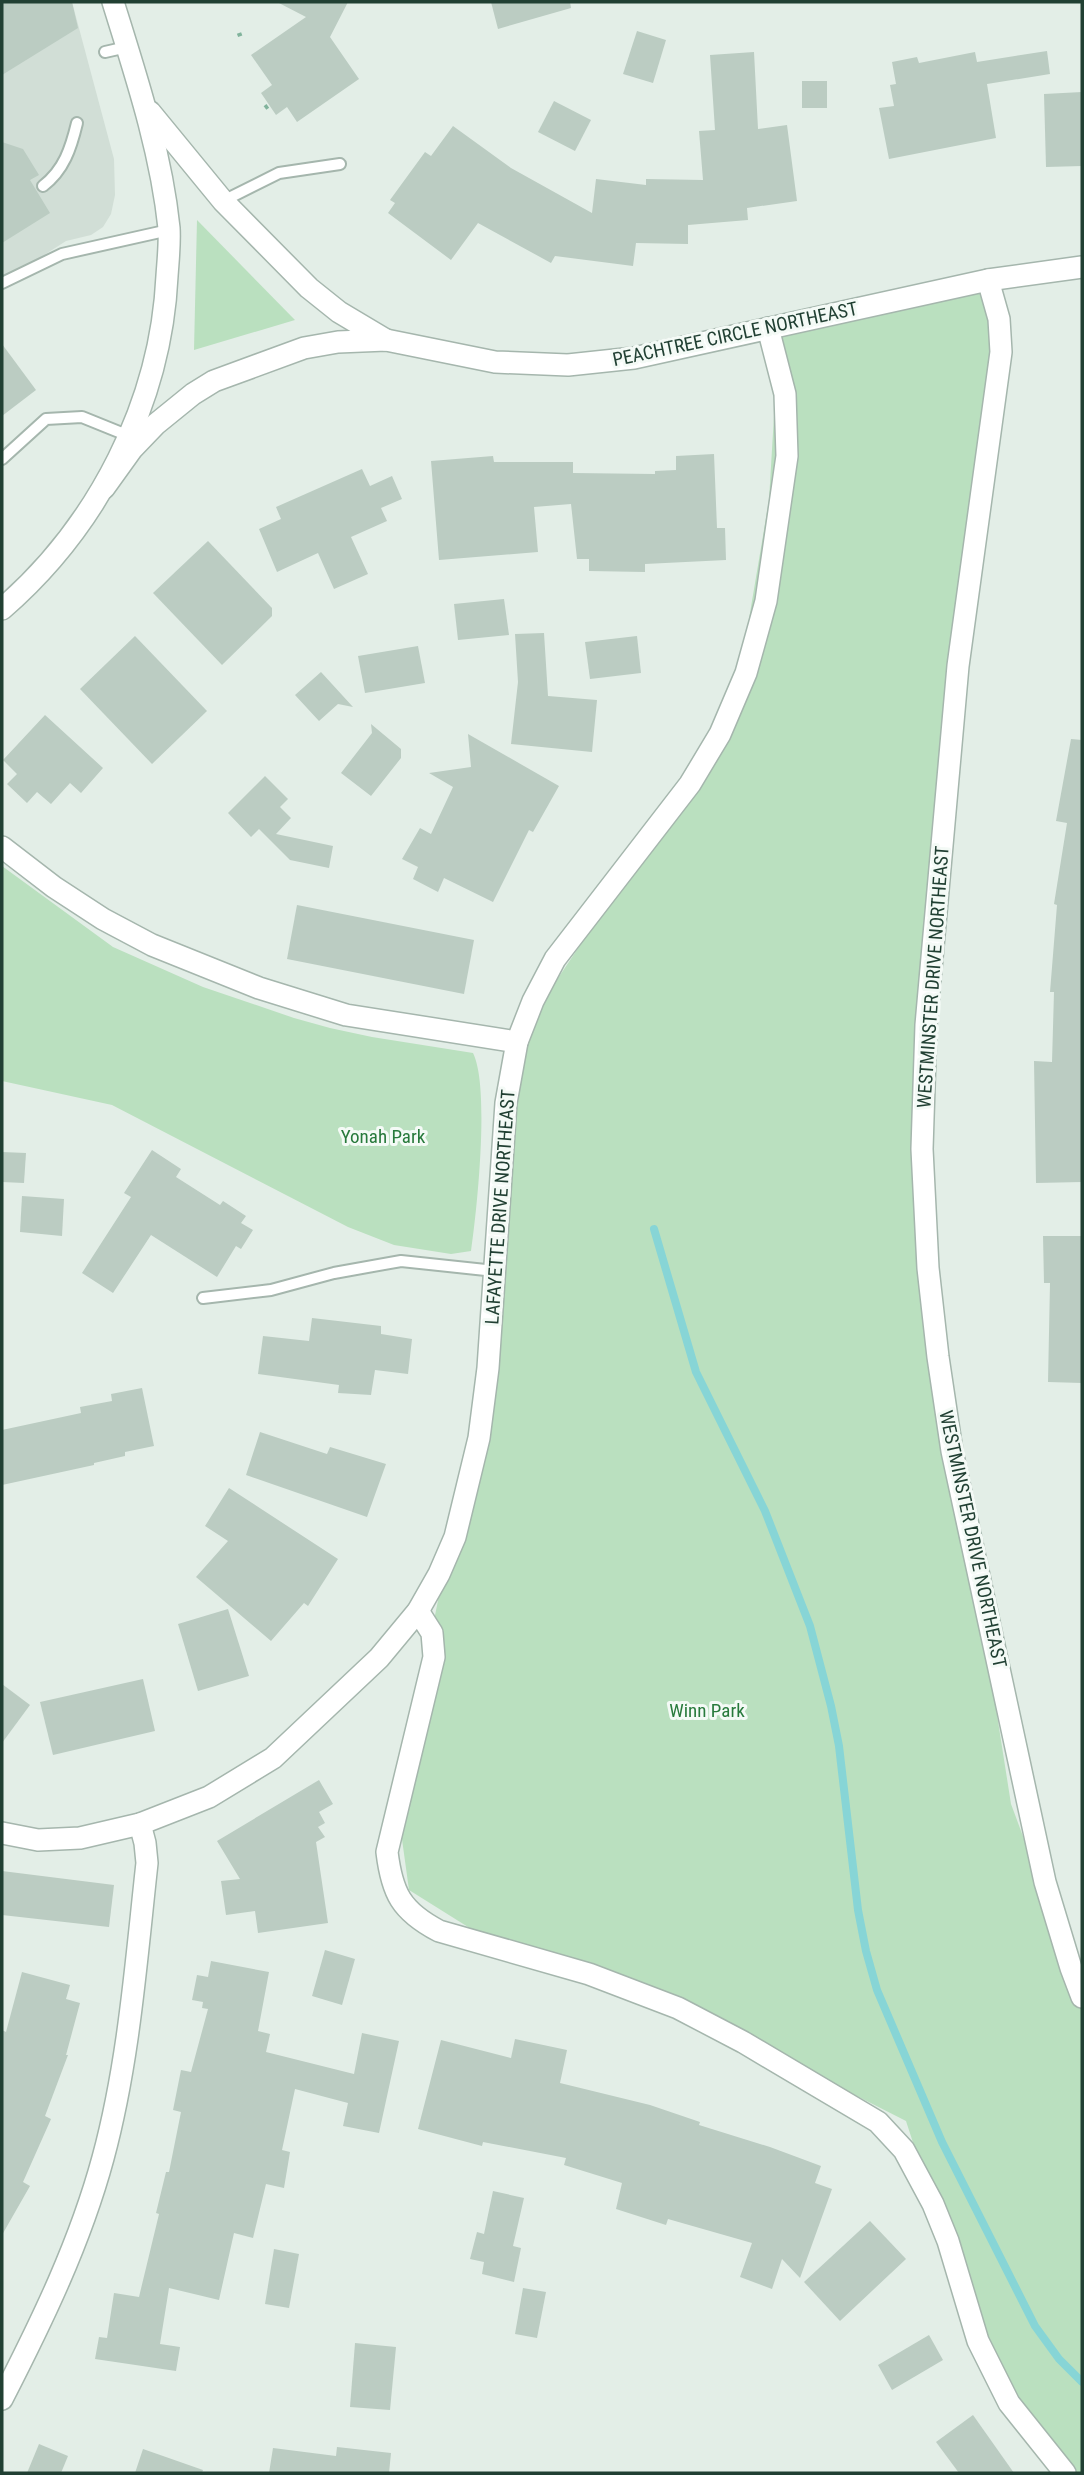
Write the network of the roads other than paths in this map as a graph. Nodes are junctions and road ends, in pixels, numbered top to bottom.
1 (113, 2) edge
2 (127, 47) junction
3 (105, 52) dead end
4 (145, 107) junction
5 (77, 123) dead end
6 (340, 164) dead end
7 (43, 186) dead end
8 (223, 201) junction
9 (169, 230) junction
10 (1082, 267) edge
11 (988, 280) junction
12 (2, 283) edge
13 (768, 328) junction
14 (386, 340) junction
15 (129, 436) junction
16 (2, 458) edge
17 (104, 488) junction
18 (2, 610) edge
19 (2, 847) edge
20 (517, 1042) junction
21 (495, 1271) junction
22 (203, 1298) dead end
23 (418, 1611) junction
24 (140, 1824) junction
25 (2, 1833) edge
26 (1082, 1997) edge
27 (2, 2399) edge
28 (1065, 2473) edge

1 - 2 street
2 - 3 lane
2 - 4 street
4 - 8 street, PEACHTREE CIRCLE NORTHEAST
4 - 9 street
5 - 7 lane
6 - 8 lane
8 - 14 street, PEACHTREE CIRCLE NORTHEAST
9 - 12 lane
9 - 15 street
10 - 11 street, PEACHTREE CIRCLE NORTHEAST
11 - 13 street, PEACHTREE CIRCLE NORTHEAST
11 - 26 street, WESTMINSTER DRIVE NORTHEAST
13 - 14 street, PEACHTREE CIRCLE NORTHEAST
13 - 20 street, LAFAYETTE DRIVE NORTHEAST
14 - 17 street, PEACHTREE CIRCLE NORTHEAST
15 - 16 lane
15 - 17 street
17 - 18 street
19 - 20 street
20 - 21 street, LAFAYETTE DRIVE NORTHEAST
21 - 22 lane
21 - 23 street, LAFAYETTE DRIVE NORTHEAST
23 - 24 street, LAFAYETTE DRIVE NORTHEAST
23 - 28 street
24 - 25 street, LAFAYETTE DRIVE NORTHEAST
24 - 27 street

